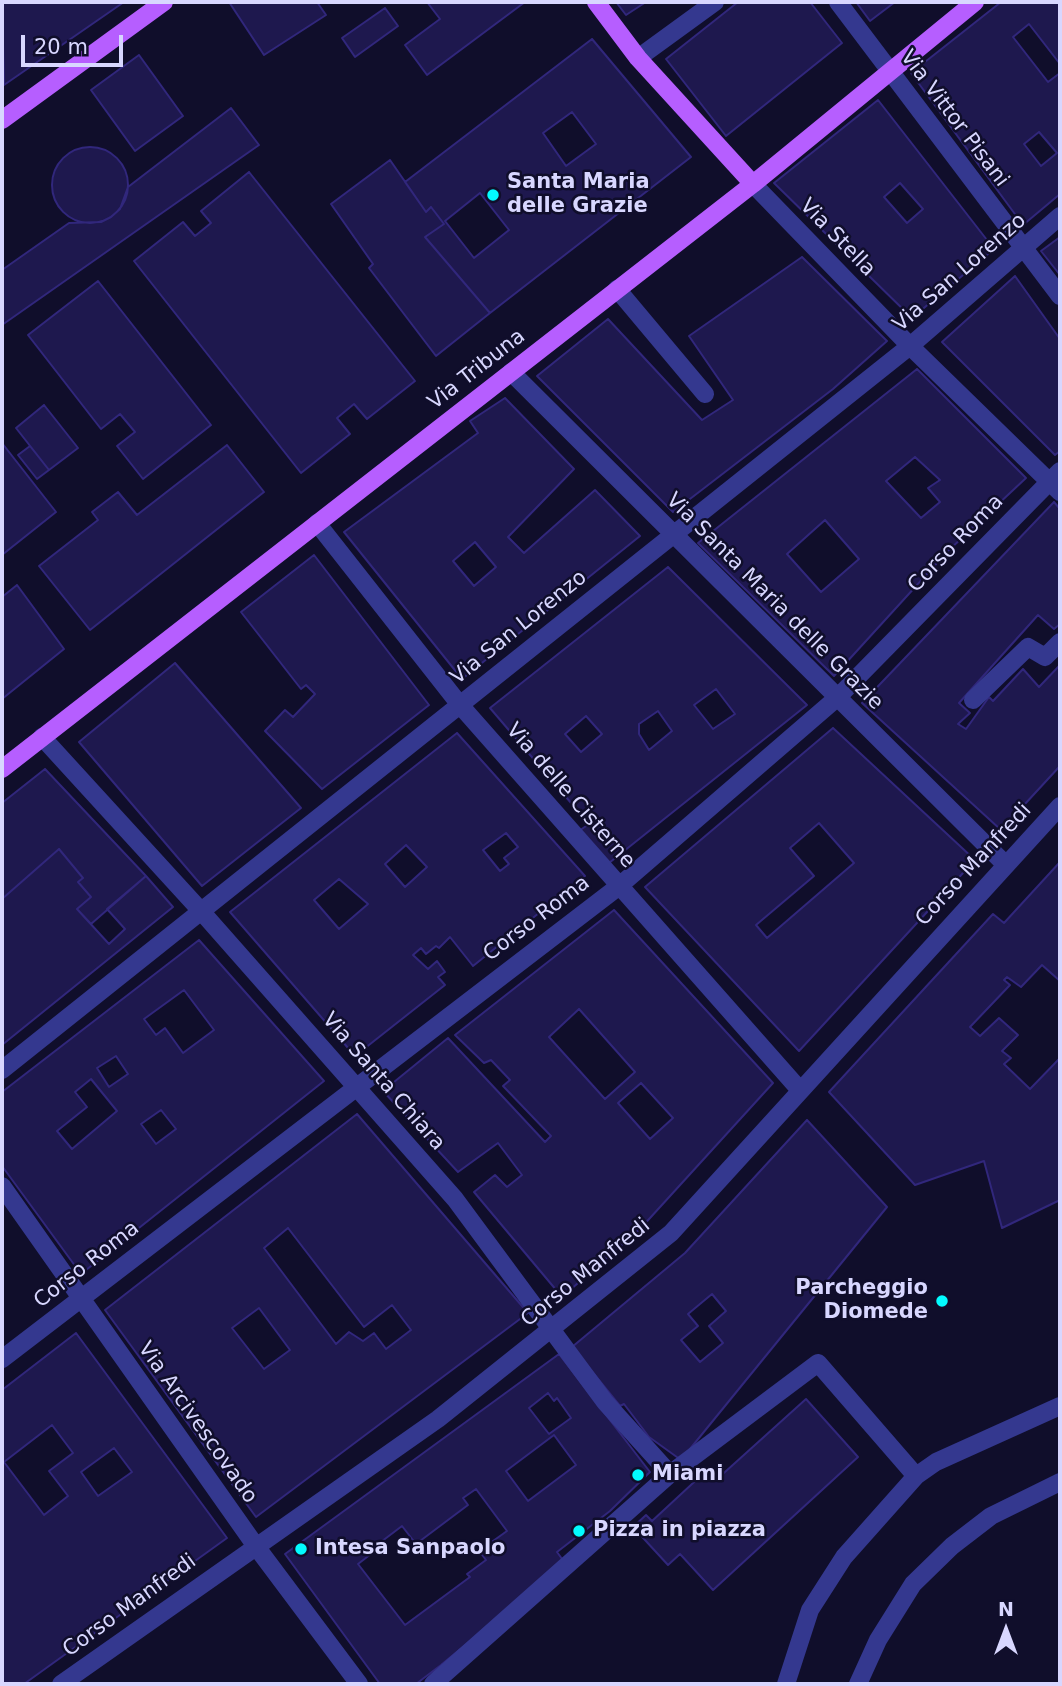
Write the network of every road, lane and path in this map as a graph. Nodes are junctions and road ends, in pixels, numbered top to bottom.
1 (164, 2) edge
2 (596, 2) edge
3 (715, 2) edge
4 (838, 2) edge
5 (974, 2) edge
6 (638, 58) junction
7 (889, 72) junction
8 (2, 119) edge
9 (753, 184) junction
10 (1060, 216) edge
11 (1023, 247) junction
12 (617, 289) junction
13 (1060, 296) edge
14 (910, 346) junction
15 (511, 372) junction
16 (705, 394) dead end
17 (1057, 481) edge
18 (317, 523) junction
19 (673, 534) junction
20 (1060, 642) edge
21 (838, 697) junction
22 (973, 700) dead end
23 (460, 705) junction
24 (42, 737) junction
25 (2, 769) edge
26 (1060, 806) edge
27 (1005, 864) junction
28 (618, 887) junction
29 (201, 911) junction
30 (2, 1070) edge
31 (357, 1087) junction
32 (800, 1089) junction
33 (2, 1186) edge
34 (81, 1298) junction
35 (552, 1330) junction
36 (2, 1359) edge
37 (1060, 1406) edge
38 (670, 1474) junction
39 (916, 1476) junction
40 (1060, 1482) edge
41 (255, 1545) junction
42 (61, 1684) edge
43 (359, 1684) edge
44 (433, 1684) edge
45 (786, 1684) edge
46 (858, 1684) edge

1 - 8 main road
2 - 6 main road, Via Stella
3 - 6 street
4 - 7 street, Via Vittor Pisani
5 - 7 main road, Via Tribuna
6 - 9 main road, Via Stella
7 - 9 main road, Via Tribuna
7 - 11 street, Via Vittor Pisani
9 - 12 main road, Via Tribuna
9 - 14 street, Via Stella
10 - 11 street, Via San Lorenzo
11 - 13 street, Via Vittor Pisani
11 - 14 street, Via San Lorenzo
12 - 15 main road, Via Tribuna
12 - 16 street
14 - 17 street, Via Stella
14 - 19 street, Via San Lorenzo
15 - 18 main road, Via Tribuna
15 - 19 street, Via Santa Maria delle Grazie
17 - 21 street, Corso Roma
18 - 23 street, Via delle Cisterne
18 - 24 main road, Via Tribuna
19 - 21 street, Via Santa Maria delle Grazie
19 - 23 street, Via San Lorenzo
20 - 22 street
21 - 27 street, Via Santa Maria delle Grazie
21 - 28 street, Corso Roma
23 - 28 street, Via delle Cisterne
23 - 29 street, Via San Lorenzo
24 - 25 main road, Via Tribuna
24 - 29 street, Via Santa Chiara
26 - 27 street, Corso Manfredi
27 - 32 street, Corso Manfredi
28 - 31 street, Corso Roma
28 - 32 street, Via delle Cisterne
29 - 30 street, Via San Lorenzo
29 - 31 street, Via Santa Chiara
31 - 34 street, Corso Roma
31 - 35 street, Via Santa Chiara
32 - 35 street, Corso Manfredi
33 - 34 street, Via Arcivescovado
34 - 36 street, Corso Roma
34 - 41 street, Via Arcivescovado
35 - 38 street, Via Santa Chiara
35 - 41 street, Corso Manfredi
37 - 39 street
38 - 39 street
38 - 44 street
39 - 45 street
40 - 46 street
41 - 42 street, Corso Manfredi
41 - 43 street, Via Arcivescovado

